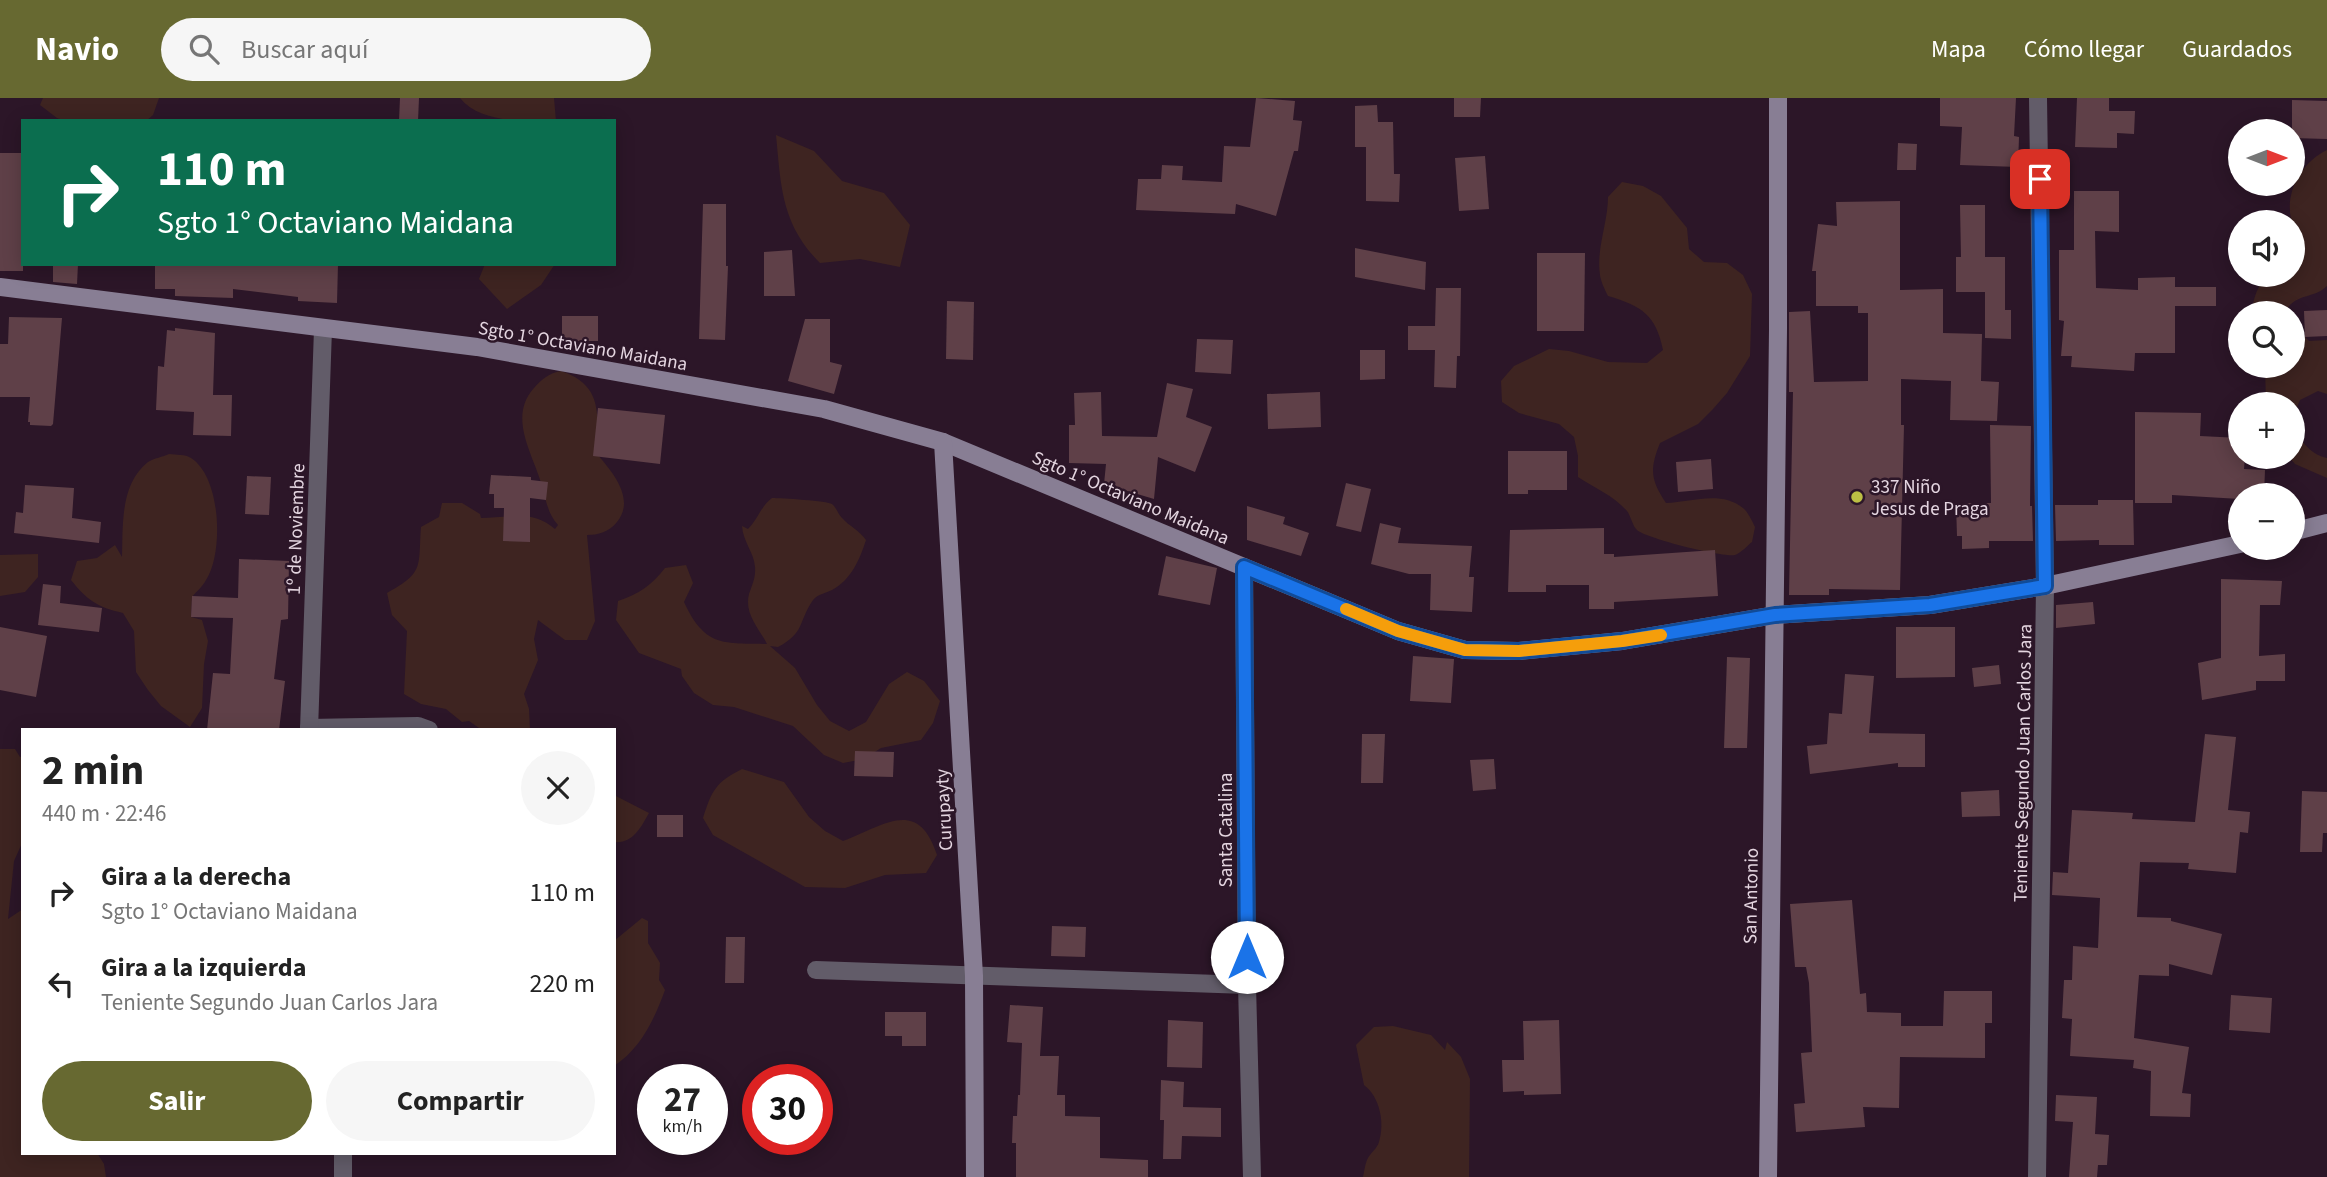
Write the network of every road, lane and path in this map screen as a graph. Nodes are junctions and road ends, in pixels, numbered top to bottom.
1 (1778, 98) edge
2 (2038, 98) edge
3 (0, 287) edge
4 (323, 329) junction
5 (943, 442) junction
6 (2327, 523) edge
7 (2305, 529) edge
8 (2228, 547) edge
9 (1244, 567) junction
10 (2045, 586) junction
11 (1775, 615) junction
12 (309, 728) edge
13 (345, 728) edge
14 (424, 728) edge
15 (816, 970) dead end
16 (974, 976) junction
17 (1247, 985) junction
18 (343, 1155) edge
19 (343, 1177) edge
20 (975, 1177) edge
21 (1251, 1177) edge
22 (1768, 1177) edge
23 (2037, 1177) edge

1 - 11 main road, San Antonio
2 - 10 street, Teniente Segundo Juan Carlos Jara
3 - 4 main road, Sgto 1° Octaviano Maidana
4 - 5 main road, Sgto 1° Octaviano Maidana
4 - 12 street, 1º de Noviembre
5 - 9 main road, Sgto 1° Octaviano Maidana
5 - 16 main road, Curupayty
6 - 7 main road
8 - 10 main road, Sgto 1° Octaviano Maidana
9 - 11 main road, Sgto 1° Octaviano Maidana
9 - 17 street, Santa Catalina
10 - 11 main road, Sgto 1° Octaviano Maidana
10 - 23 street, Teniente Segundo Juan Carlos Jara
11 - 22 main road, San Antonio
13 - 14 street
15 - 16 street
16 - 17 street
16 - 20 main road, Curupayty
17 - 21 street, Santa Catalina
18 - 19 street

